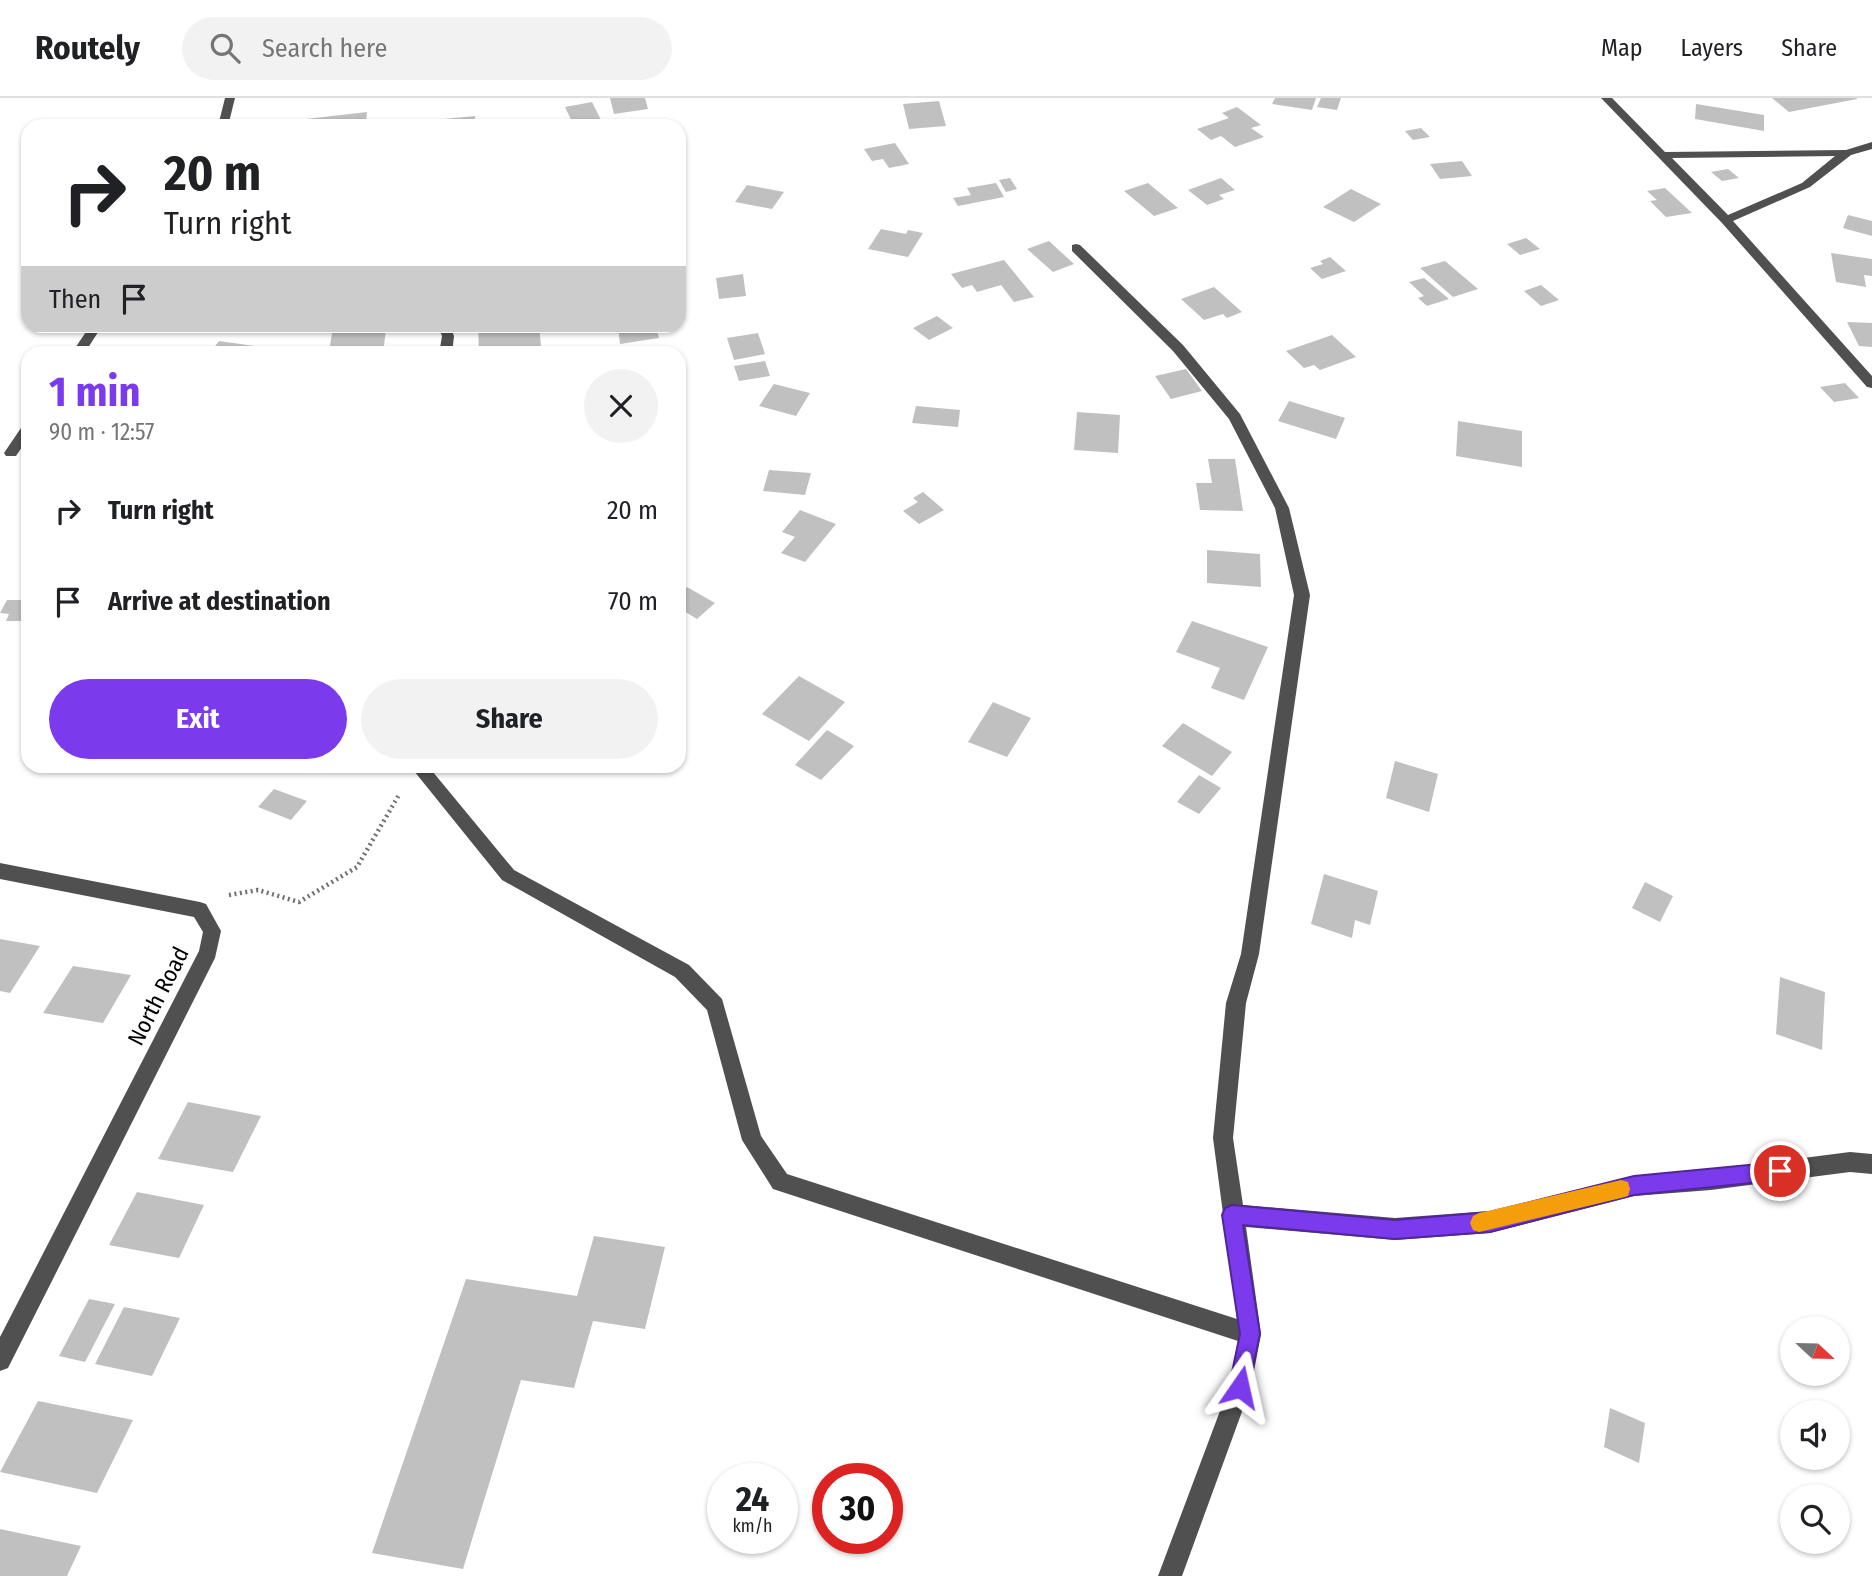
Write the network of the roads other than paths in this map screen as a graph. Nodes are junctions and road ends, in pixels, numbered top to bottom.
1 (230, 98) edge
2 (1606, 98) edge
3 (225, 119) edge
4 (1872, 145) edge
5 (1847, 153) junction
6 (1662, 155) junction
7 (1726, 220) junction
8 (1076, 248) dead end
9 (1872, 384) edge
10 (21, 438) edge
11 (11, 453) dead end
12 (424, 773) edge
13 (0, 871) edge
14 (1872, 1164) edge
15 (1232, 1215) junction
16 (1250, 1334) junction
17 (0, 1360) edge
18 (1170, 1576) edge

1 - 3 street
2 - 6 street
4 - 5 street
5 - 6 street
5 - 7 street
6 - 7 street
7 - 9 street
8 - 15 street
10 - 11 street
12 - 16 street
13 - 17 street, North Road
14 - 15 street
15 - 16 street
16 - 18 street

